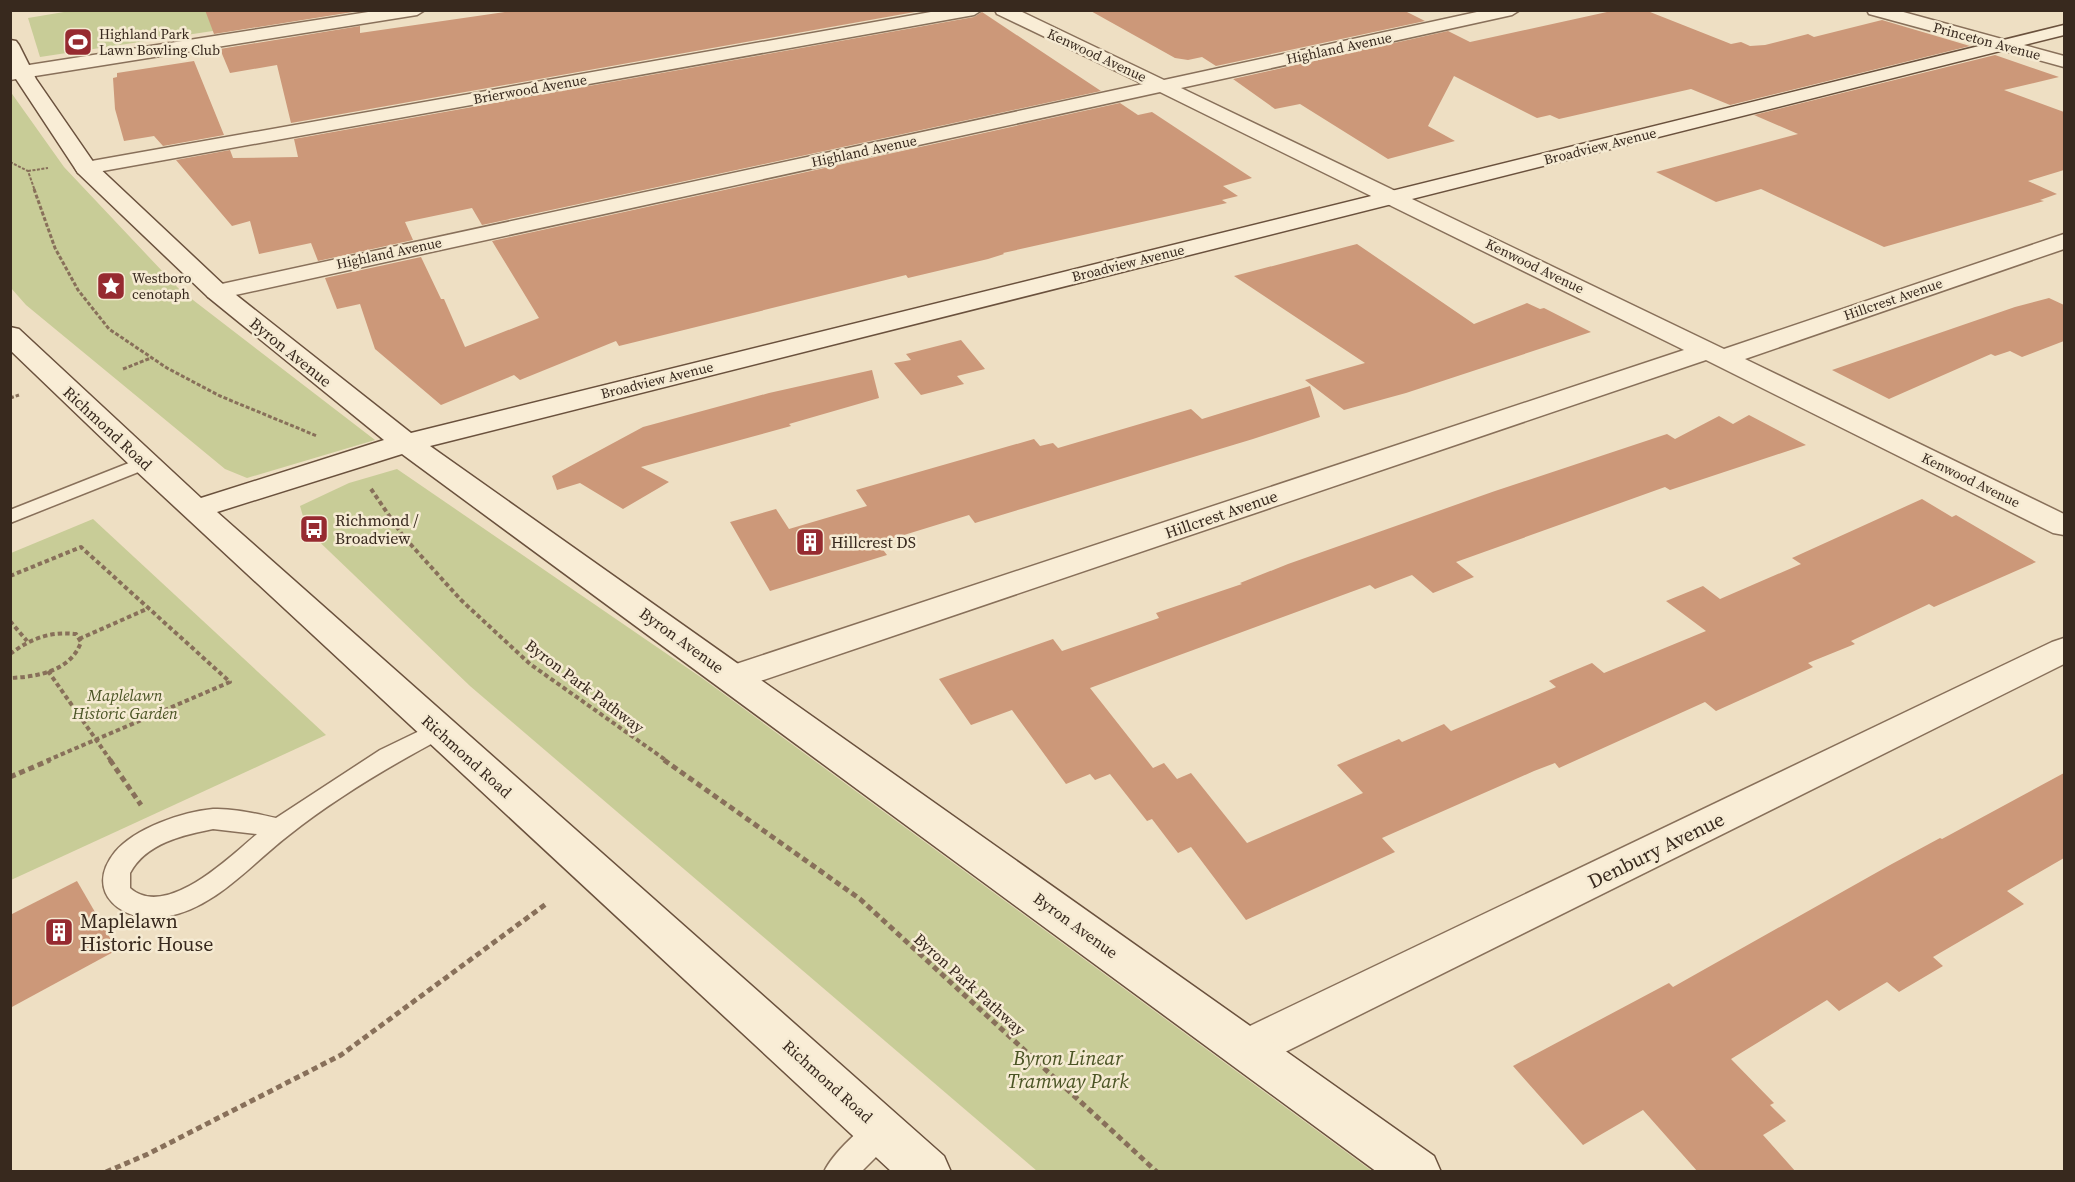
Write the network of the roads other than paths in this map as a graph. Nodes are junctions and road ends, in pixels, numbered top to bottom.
1 (295, 10) edge
2 (417, 10) edge
3 (974, 10) edge
4 (1003, 10) edge
5 (1512, 10) edge
6 (1875, 10) edge
7 (304, 28) junction
8 (2063, 31) edge
9 (10, 45) edge
10 (2004, 45) junction
11 (2064, 62) edge
12 (16, 73) edge
13 (1164, 86) junction
14 (86, 168) junction
15 (1394, 197) junction
16 (2064, 241) edge
17 (216, 292) junction
18 (10, 335) edge
19 (1714, 354) junction
20 (406, 443) junction
21 (144, 463) junction
22 (196, 509) junction
23 (10, 517) edge
24 (2064, 526) edge
25 (2064, 650) edge
26 (735, 678) junction
27 (438, 730) junction
28 (280, 828) junction
29 (1247, 1049) junction
30 (882, 1130) junction
31 (839, 1172) edge
32 (927, 1172) edge
33 (1417, 1172) edge

1 - 7 street
2 - 7 street
3 - 14 street, Brierwood Avenue
4 - 13 street, Kenwood Avenue
5 - 13 street, Highland Avenue
6 - 10 street, Princeton Avenue
7 - 12 street
8 - 10 street, Broadview Avenue
9 - 12 street, Byron Avenue
10 - 11 street, Princeton Avenue
10 - 15 street, Broadview Avenue
12 - 14 street, Byron Avenue
13 - 15 street, Kenwood Avenue
13 - 17 street, Highland Avenue
14 - 17 street, Byron Avenue
15 - 19 street, Kenwood Avenue
15 - 20 street, Broadview Avenue
16 - 19 street, Hillcrest Avenue
17 - 20 street, Byron Avenue
18 - 21 street, Richmond Road
19 - 24 street, Kenwood Avenue
19 - 26 street, Hillcrest Avenue
20 - 22 street, Broadview Avenue
20 - 26 street, Byron Avenue
21 - 22 street, Richmond Road
21 - 23 lane
22 - 27 street, Richmond Road
25 - 29 street, Denbury Avenue
26 - 29 street, Byron Avenue
27 - 28 lane
27 - 30 street, Richmond Road
28 - 28 lane
29 - 33 street, Byron Avenue
30 - 31 lane
30 - 32 street, Richmond Road

